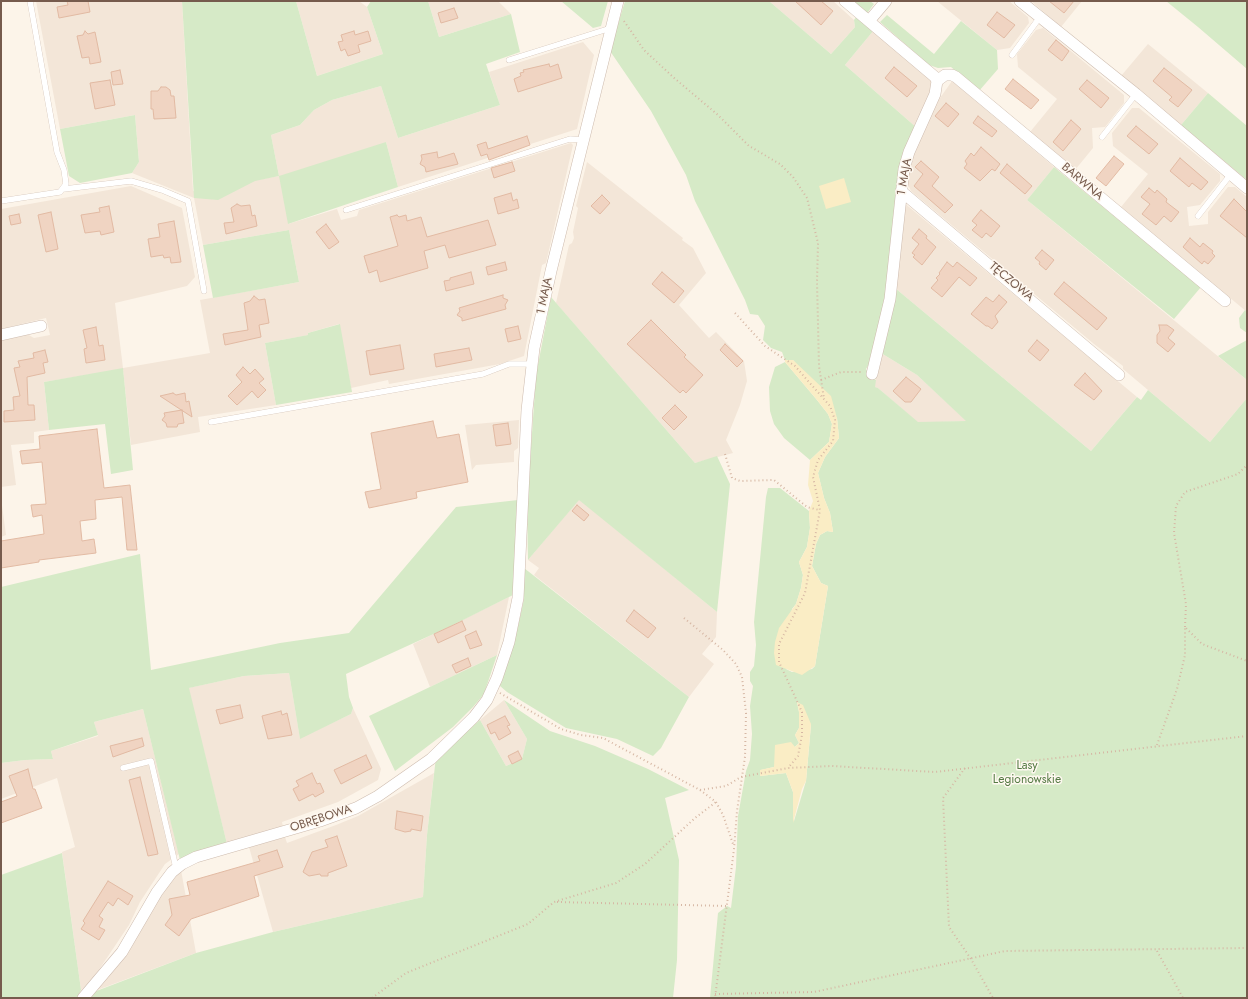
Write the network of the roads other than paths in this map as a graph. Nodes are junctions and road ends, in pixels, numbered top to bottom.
1 (30, 1) edge
2 (845, 1) edge
3 (886, 1) edge
4 (1020, 1) edge
5 (617, 6) edge
6 (1040, 17) junction
7 (869, 21) junction
8 (611, 28) junction
9 (1012, 55) dead end
10 (509, 60) dead end
11 (937, 81) junction
12 (1136, 94) junction
13 (1102, 137) dead end
14 (583, 140) junction
15 (1230, 174) junction
16 (1247, 188) edge
17 (64, 189) junction
18 (901, 191) junction
19 (1, 201) edge
20 (346, 210) dead end
21 (1198, 216) dead end
22 (204, 291) dead end
23 (1225, 301) dead end
24 (41, 326) dead end
25 (1, 335) edge
26 (532, 364) junction
27 (872, 374) road end
28 (1119, 375) dead end
29 (211, 422) dead end
30 (518, 598) joint
31 (123, 768) dead end
32 (176, 869) junction
33 (83, 998) edge

1 - 17 lane
2 - 7 street
3 - 7 street
4 - 6 street
5 - 8 street, 1 MAJA
6 - 9 lane
6 - 12 street
7 - 11 street
8 - 10 lane
8 - 14 street, 1 MAJA
11 - 18 street, 1 MAJA
11 - 23 street, BARWNA
12 - 13 lane
12 - 15 street
14 - 20 lane
14 - 26 street, 1 MAJA
15 - 16 street
15 - 21 lane
17 - 19 lane
17 - 22 lane
18 - 27 street, 1 MAJA
18 - 28 street, TĘCZOWA
24 - 25 street
26 - 29 lane
26 - 30 street, 1 MAJA
30 - 32 street, OBRĘBOWA
31 - 32 lane
32 - 33 street, OBRĘBOWA

